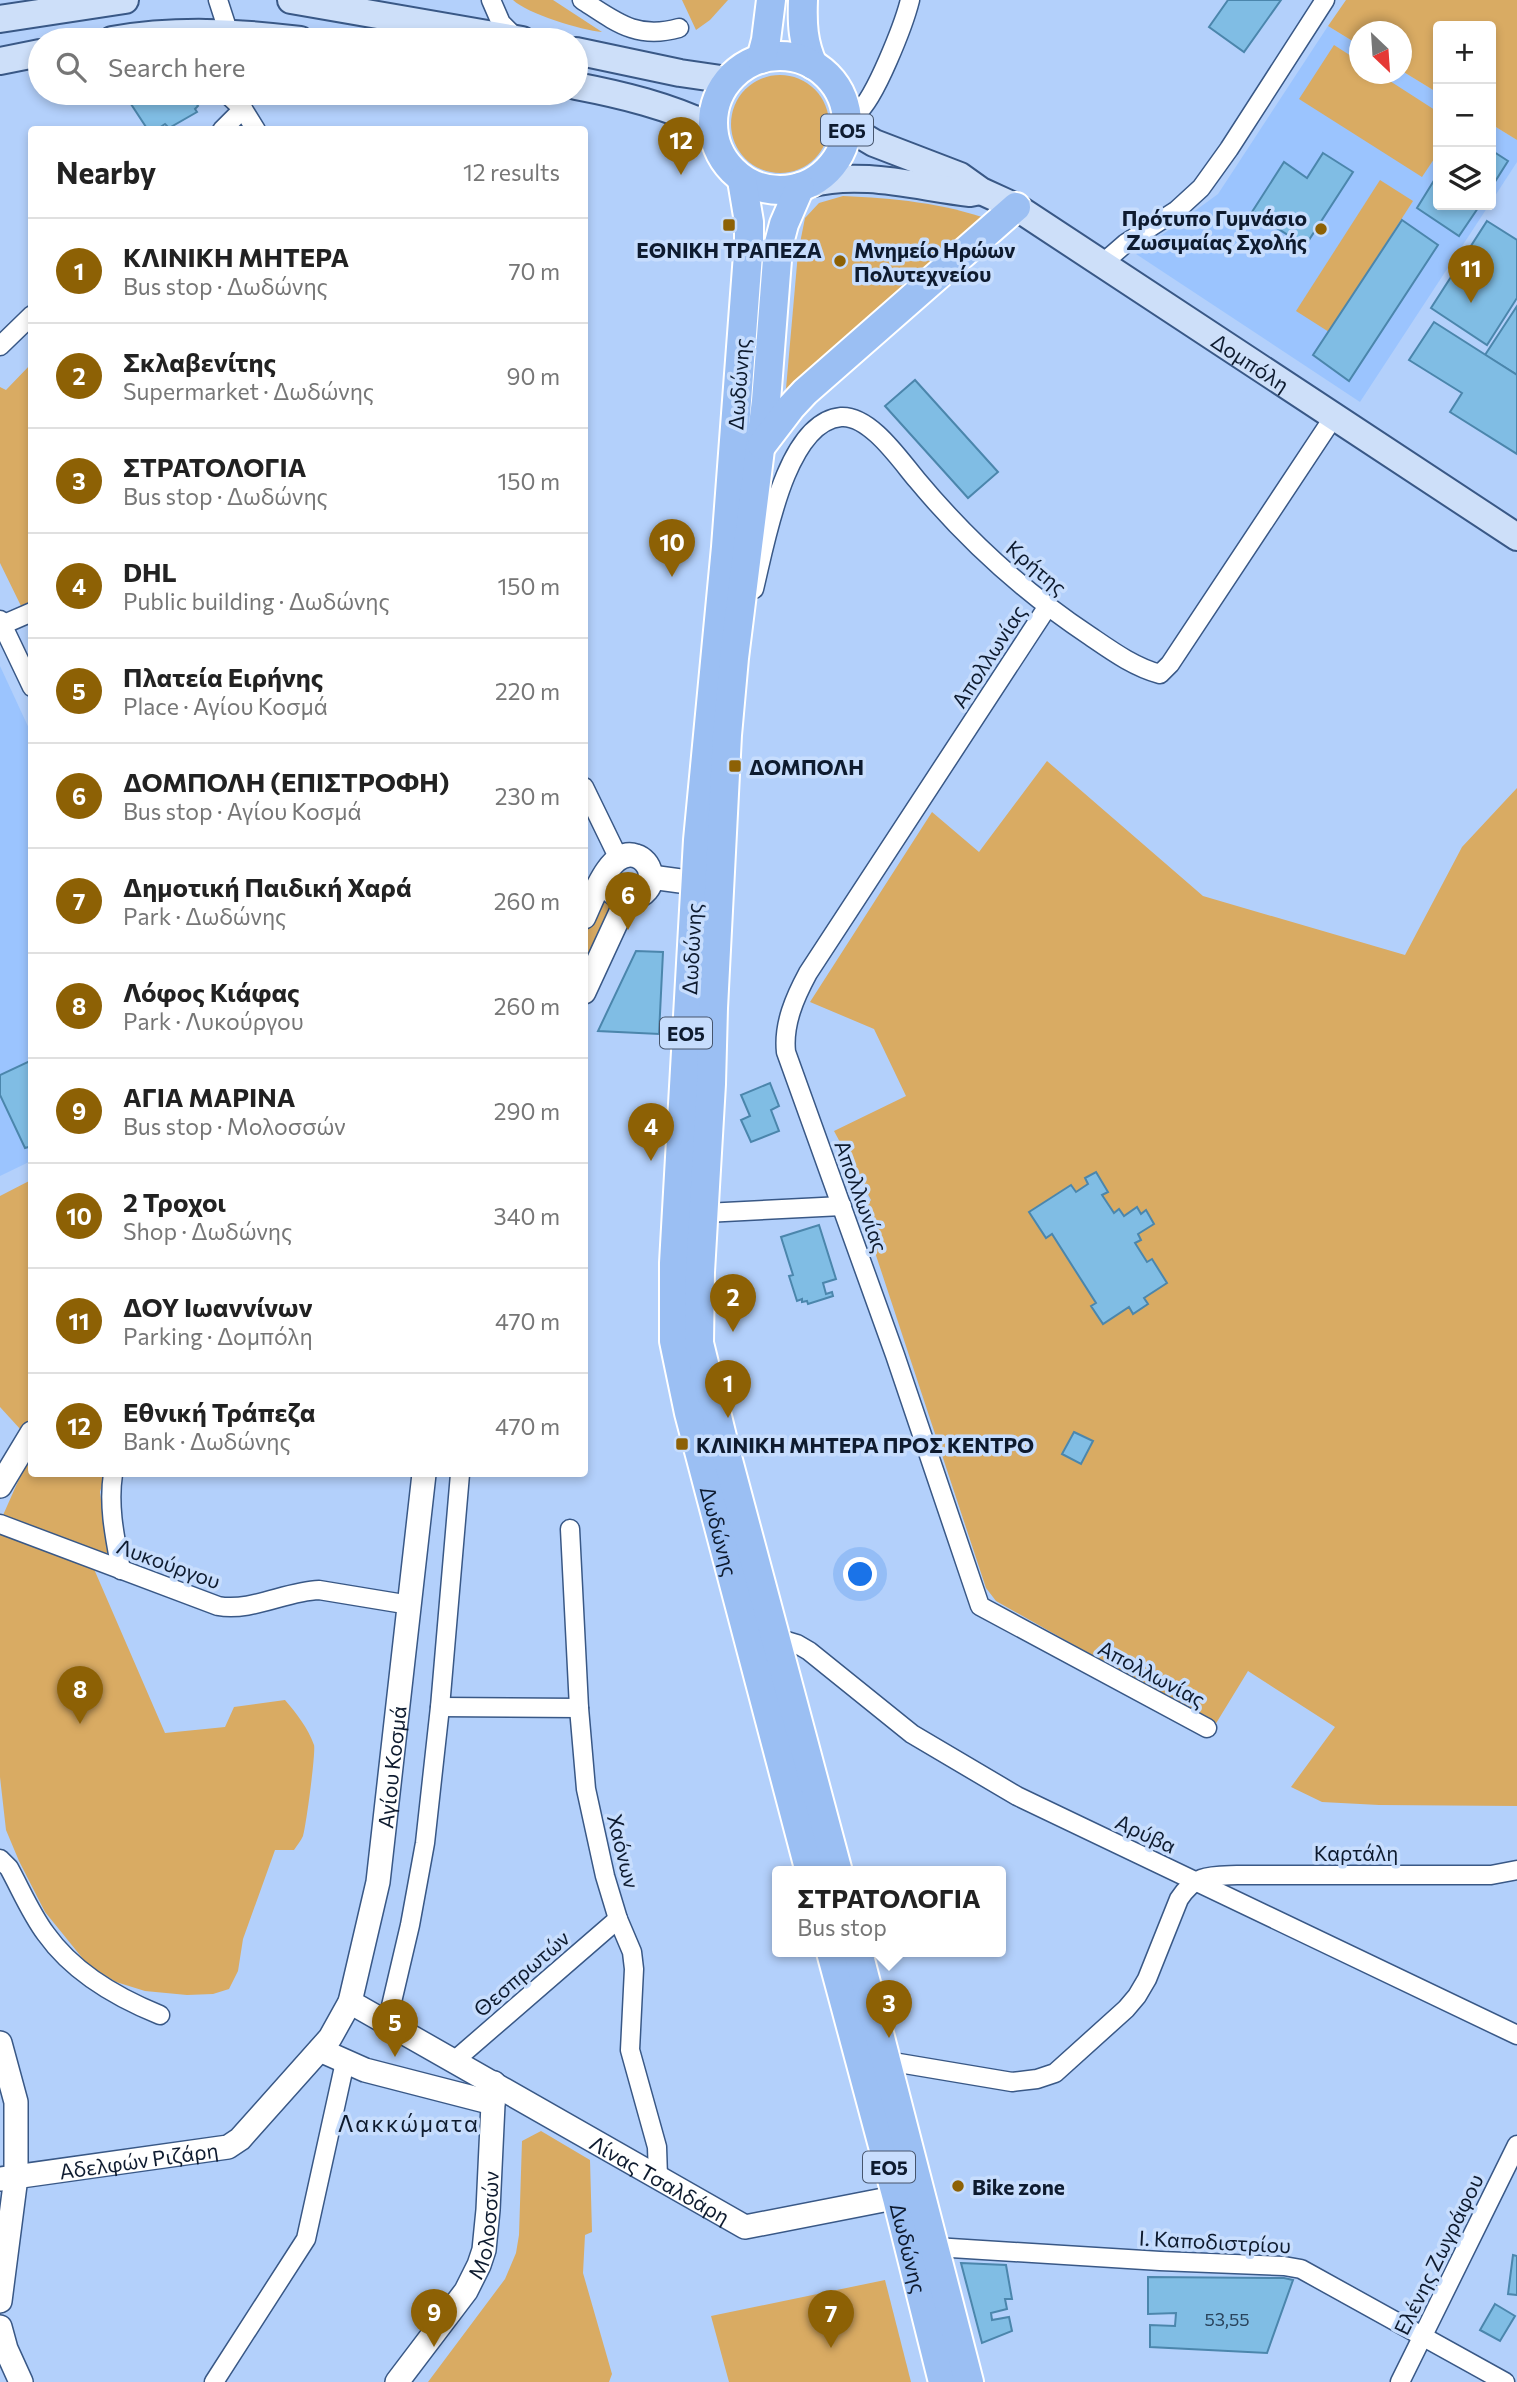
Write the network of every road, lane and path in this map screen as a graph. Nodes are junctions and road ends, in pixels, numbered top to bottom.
1 (125, 0) edge
2 (217, 0) edge
3 (291, 0) edge
4 (491, 0) edge
5 (582, 0) edge
6 (771, 0) edge
7 (803, 0) edge
8 (910, 0) edge
9 (1325, 0) edge
10 (0, 19) edge
11 (220, 28) edge
12 (451, 28) edge
13 (507, 28) edge
14 (679, 28) dead end
15 (588, 54) edge
16 (28, 55) edge
17 (761, 59) junction
18 (0, 61) edge
19 (813, 65) junction
20 (728, 80) junction
21 (588, 89) edge
22 (239, 105) edge
23 (244, 105) edge
24 (847, 123) junction
25 (225, 126) edge
26 (254, 126) edge
27 (712, 127) junction
28 (742, 180) junction
29 (805, 186) junction
30 (981, 191) junction
31 (1016, 207) junction
32 (1103, 263) junction
33 (28, 319) edge
34 (0, 345) edge
35 (1335, 415) junction
36 (761, 447) junction
37 (1517, 537) edge
38 (1048, 606) junction
39 (740, 611) junction
40 (28, 613) edge
41 (1, 622) edge
42 (28, 679) edge
43 (588, 798) edge
44 (612, 866) junction
45 (651, 877) junction
46 (707, 884) junction
47 (627, 899) junction
48 (588, 910) edge
49 (588, 983) edge
50 (842, 1206) junction
51 (705, 1213) junction
52 (28, 1440) edge
53 (113, 1477) edge
54 (424, 1477) edge
55 (460, 1477) edge
56 (0, 1486) edge
57 (0, 1524) edge
58 (570, 1529) dead end
59 (121, 1570) junction
60 (410, 1605) junction
61 (777, 1638) junction
62 (440, 1707) junction
63 (579, 1708) junction
64 (1207, 1728) dead end
65 (0, 1859) edge
66 (808, 1866) edge
67 (836, 1866) edge
68 (1517, 1870) edge
69 (1195, 1881) junction
70 (618, 1919) junction
71 (833, 1957) edge
72 (859, 1957) edge
73 (350, 2002) junction
74 (160, 2015) dead end
75 (387, 2023) junction
76 (1517, 2035) edge
77 (0, 2042) edge
78 (320, 2050) junction
79 (454, 2061) junction
80 (887, 2061) junction
81 (345, 2062) junction
82 (494, 2093) junction
83 (1517, 2145) edge
84 (658, 2177) junction
85 (8, 2178) edge
86 (909, 2195) junction
87 (935, 2247) junction
88 (0, 2301) edge
89 (0, 2327) edge
90 (1423, 2335) junction
91 (3, 2351) edge
92 (21, 2382) edge
93 (214, 2382) edge
94 (397, 2382) edge
95 (943, 2382) edge
96 (969, 2382) edge
97 (1400, 2382) edge
98 (1505, 2382) edge

1 - 10 main road
2 - 11 street
3 - 12 main road
4 - 13 street
5 - 14 street
6 - 17 main road
7 - 19 main road, ΕΟ5
8 - 24 street
9 - 32 street
15 - 20 main road
16 - 18 main road
17 - 19 main road
17 - 20 main road
19 - 24 main road, ΕΟ5
20 - 27 main road
21 - 27 main road
22 - 25 street
23 - 26 street
24 - 29 main road, Δωδώνης / ΕΟ5
24 - 30 main road, Δομπόλη
27 - 28 main road
28 - 29 main road
28 - 46 main road, Δωδώνης / ΕΟ5
29 - 30 main road
29 - 36 main road, Δωδώνης / ΕΟ5
30 - 31 main road, Δομπόλη
31 - 32 main road, Δομπόλη
31 - 36 main road
32 - 35 main road, Δομπόλη
33 - 34 street
35 - 37 main road, Δομπόλη
35 - 38 street, Κρήτης
36 - 39 main road, Δωδώνης / ΕΟ5
38 - 39 street, Κρήτης
38 - 50 street, Απολλωνίας
39 - 46 main road, Δωδώνης / ΕΟ5
40 - 41 street
41 - 42 street
43 - 44 street
44 - 45 street
44 - 47 street
44 - 48 street
45 - 46 street
45 - 47 street
46 - 51 main road, Δωδώνης / ΕΟ5
46 - 66 main road, Δωδώνης / ΕΟ5
47 - 49 street
50 - 51 street
50 - 64 street, Απολλωνίας
51 - 61 main road, Δωδώνης / ΕΟ5
52 - 56 street
53 - 59 street
54 - 60 street, Αγίου Κοσμά
55 - 62 street
57 - 59 street, Λυκούργου
58 - 63 street, Χαόνων
59 - 60 street, Λυκούργου
60 - 73 street, Αγίου Κοσμά
61 - 67 main road, Δωδώνης / ΕΟ5
61 - 69 street, Αρύβα
62 - 63 street
62 - 75 street
63 - 70 street, Χαόνων
65 - 74 street
68 - 69 street, Καρτάλη
69 - 76 street, Αρύβα
69 - 80 street
70 - 79 street, Θεσπρωτών
70 - 84 street, Χαόνων
71 - 86 main road, Δωδώνης / ΕΟ5
72 - 80 main road, Δωδώνης / ΕΟ5
73 - 75 street
73 - 78 street, Αγίου Κοσμά
75 - 79 street
77 - 85 street
78 - 81 street
78 - 85 street, Αδελφών Ριζάρη
79 - 82 street
80 - 86 main road, Δωδώνης / ΕΟ5
81 - 82 street
81 - 93 street
82 - 84 street, Λίνας Τσαλδάρη
82 - 94 street, Μολοσσών
83 - 90 street, Ελένης Ζωγράφου
84 - 86 street, Λίνας Τσαλδάρη
85 - 88 street
86 - 87 main road, Δωδώνης / ΕΟ5
86 - 95 main road, Δωδώνης / ΕΟ5
87 - 90 street, Ι. Καποδιστρίου
87 - 96 main road, Δωδώνης / ΕΟ5
89 - 91 street
90 - 97 street, Ελένης Ζωγράφου
90 - 98 street, Ι. Καποδιστρίου
91 - 92 street

